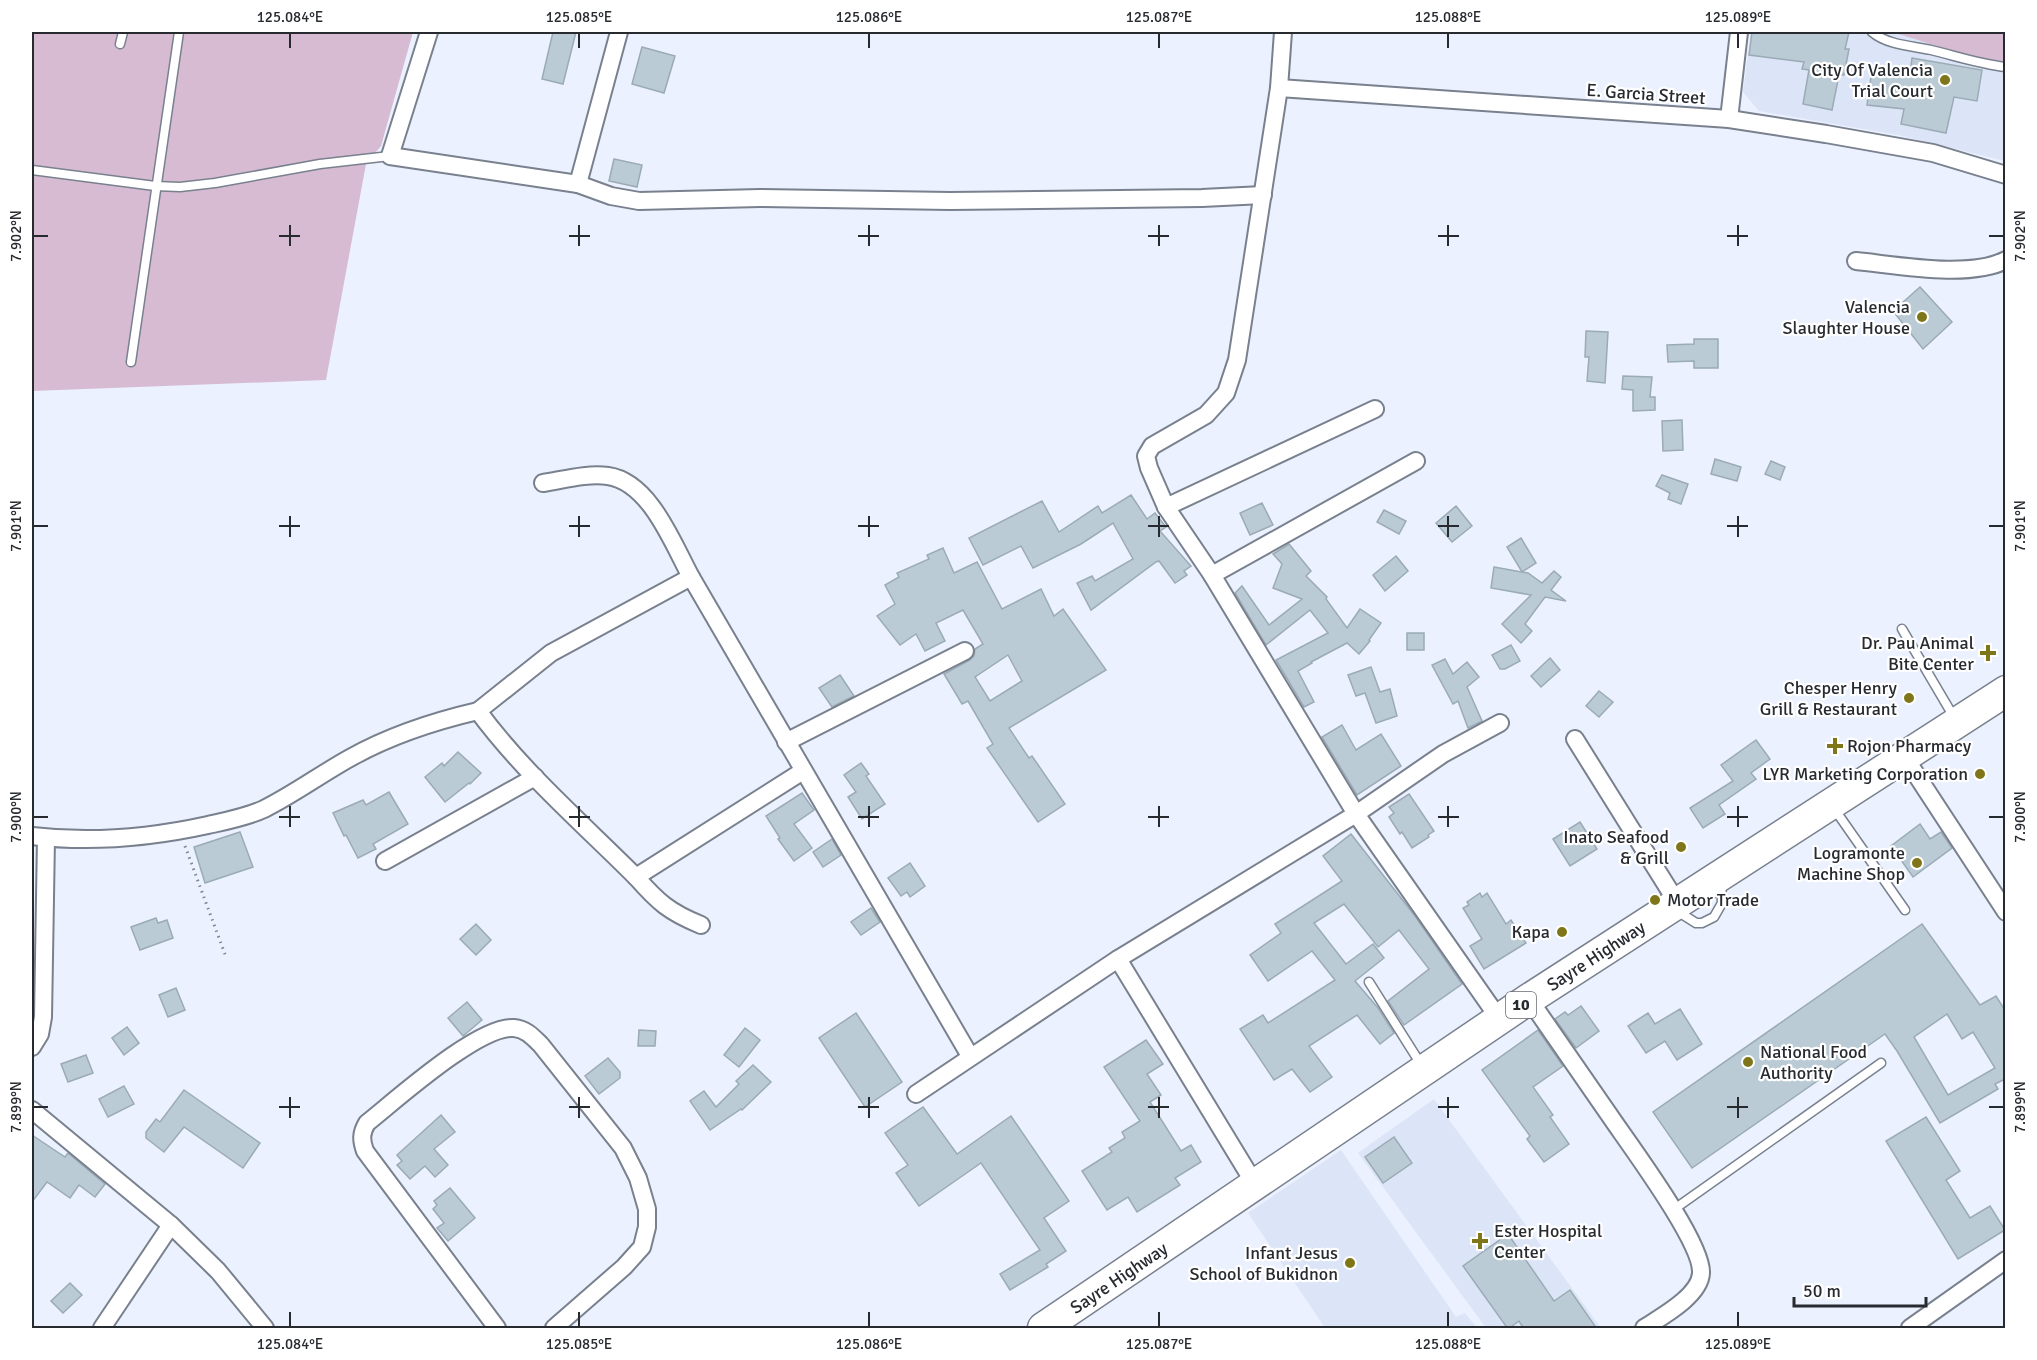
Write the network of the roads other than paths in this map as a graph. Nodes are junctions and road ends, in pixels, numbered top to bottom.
1 (123, 32) edge
2 (179, 32) edge
3 (429, 32) edge
4 (619, 32) edge
5 (1283, 32) edge
6 (1739, 32) edge
7 (1872, 32) edge
8 (120, 44) dead end
9 (2006, 66) edge
10 (1279, 88) junction
11 (1729, 119) junction
12 (390, 156) junction
13 (32, 170) edge
14 (2006, 175) edge
15 (578, 184) junction
16 (155, 186) junction
17 (1263, 195) junction
18 (2006, 260) edge
19 (1856, 261) dead end
20 (131, 362) dead end
21 (1375, 409) dead end
22 (1416, 461) dead end
23 (543, 483) dead end
24 (1166, 507) junction
25 (1212, 575) junction
26 (691, 577) junction
27 (1902, 629) dead end
28 (965, 651) dead end
29 (2006, 691) edge
30 (478, 711) junction
31 (1957, 722) junction
32 (1500, 723) dead end
33 (1575, 739) dead end
34 (786, 742) junction
35 (1904, 756) junction
36 (803, 771) junction
37 (535, 777) junction
38 (1830, 804) junction
39 (1356, 814) junction
40 (39, 837) edge
41 (385, 861) dead end
42 (636, 877) junction
43 (1675, 906) junction
44 (1905, 910) dead end
45 (2006, 912) edge
46 (701, 925) dead end
47 (1118, 959) junction
48 (1369, 982) dead end
49 (1529, 999) junction
50 (1500, 1020) junction
51 (32, 1047) edge
52 (970, 1056) junction
53 (1881, 1063) dead end
54 (1425, 1071) junction
55 (916, 1094) dead end
56 (32, 1110) edge
57 (1256, 1186) junction
58 (1673, 1210) junction
59 (171, 1225) junction
60 (2006, 1260) edge
61 (102, 1329) edge
62 (265, 1329) edge
63 (497, 1329) edge
64 (554, 1329) edge
65 (1042, 1329) edge
66 (1644, 1329) edge
67 (1910, 1329) edge

1 - 8 lane
2 - 16 lane
3 - 12 street
4 - 15 street
5 - 10 street
6 - 11 street
7 - 9 lane
10 - 11 street, E. Garcia Street
10 - 17 street
11 - 14 street, E. Garcia Street
12 - 15 street
12 - 16 lane
13 - 16 lane
15 - 17 street
16 - 20 lane
17 - 24 street
18 - 19 street
21 - 24 street
22 - 25 street
23 - 26 street
24 - 25 street
25 - 39 street
26 - 30 street
26 - 34 street
27 - 31 lane
28 - 34 street
29 - 31 highway, Sayre Highway / 10
30 - 37 street
30 - 40 street
31 - 35 highway, Sayre Highway / 10
32 - 39 street
33 - 43 street
34 - 36 street
35 - 38 highway, Sayre Highway / 10
35 - 45 street
36 - 42 street
36 - 52 street
37 - 41 street
37 - 42 street
38 - 43 highway, Sayre Highway / 10
38 - 44 lane
39 - 47 street
39 - 50 street
40 - 51 street
42 - 46 street
43 - 49 highway, Sayre Highway / 10
47 - 52 street
47 - 57 street
48 - 54 lane
49 - 50 highway, Sayre Highway / 10
49 - 58 street
50 - 54 highway, Sayre Highway / 10
52 - 55 street
53 - 58 lane
54 - 57 highway, Sayre Highway / 10
56 - 59 street
57 - 65 highway, Sayre Highway / 10
58 - 66 street
59 - 61 street
59 - 62 street
60 - 67 street
63 - 64 street

